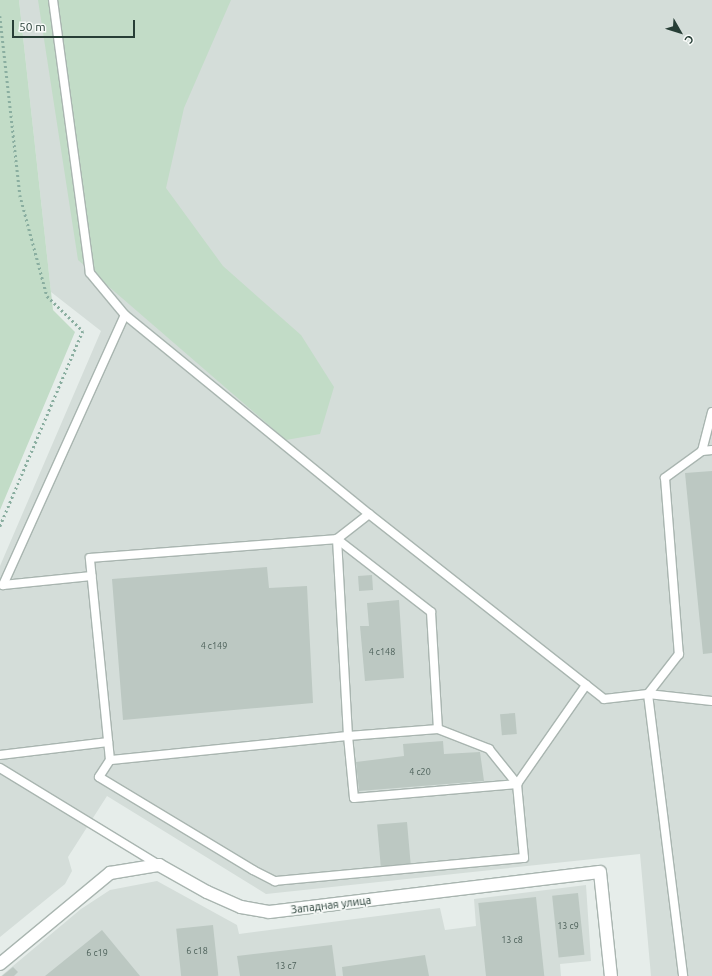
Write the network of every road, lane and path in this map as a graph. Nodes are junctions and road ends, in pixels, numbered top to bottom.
1 (53, 0) edge
2 (0, 16) edge
3 (125, 314) junction
4 (712, 412) edge
5 (712, 450) edge
6 (702, 451) junction
7 (369, 514) junction
8 (0, 527) edge
9 (337, 539) junction
10 (92, 576) junction
11 (586, 685) junction
12 (648, 694) junction
13 (712, 702) edge
14 (438, 729) junction
15 (348, 736) junction
16 (108, 742) junction
17 (0, 755) edge
18 (110, 760) junction
19 (0, 768) edge
20 (517, 784) junction
21 (159, 865) junction
22 (0, 964) edge
23 (611, 976) edge
24 (683, 976) edge

1 - 3 lane
2 - 8 path
3 - 7 lane
3 - 10 lane
4 - 6 lane
5 - 6 lane
6 - 12 lane
7 - 9 lane
7 - 11 lane
9 - 10 lane
9 - 14 lane
9 - 15 lane
10 - 16 lane
11 - 12 lane
11 - 20 lane
12 - 13 lane
12 - 24 lane
14 - 15 lane
14 - 20 lane
15 - 18 lane
15 - 20 lane
16 - 17 lane
16 - 18 lane
18 - 20 lane
19 - 21 lane
21 - 22 street
21 - 23 street, Западная улица

